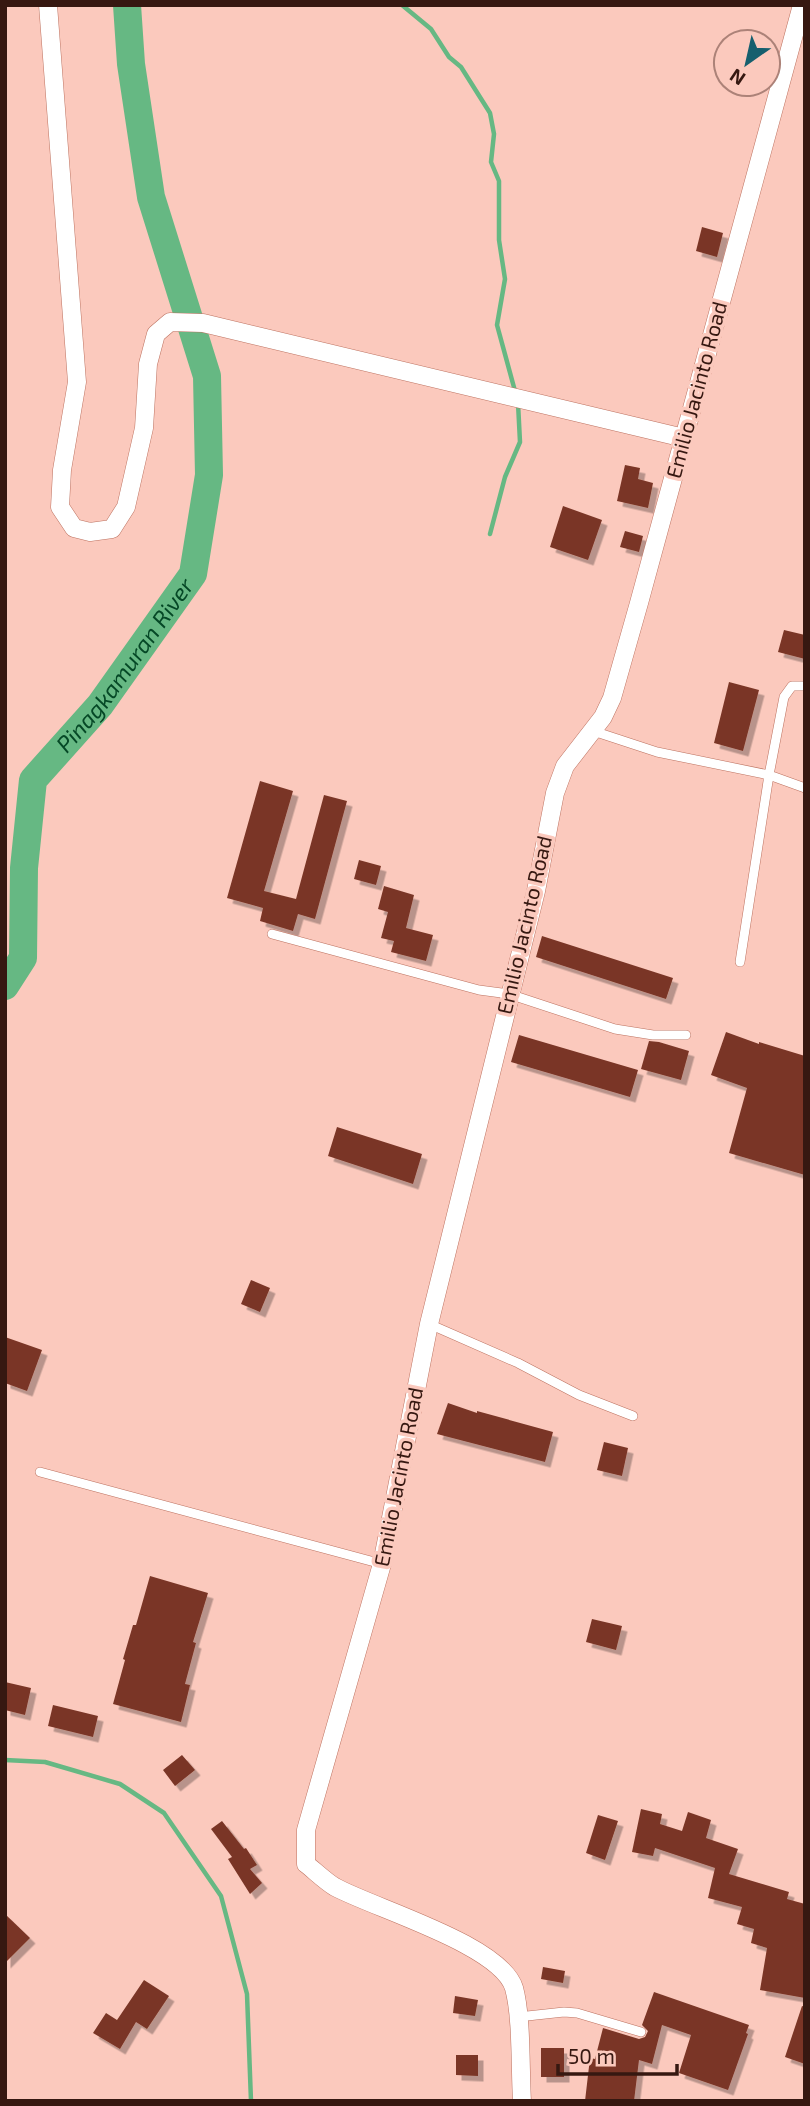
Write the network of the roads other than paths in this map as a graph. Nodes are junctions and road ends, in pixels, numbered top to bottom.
1 (48, 5) edge
2 (802, 5) edge
3 (684, 439) junction
4 (805, 686) edge
5 (593, 731) junction
6 (769, 775) junction
7 (805, 788) edge
8 (272, 934) dead end
9 (740, 962) dead end
10 (509, 994) junction
11 (686, 1035) dead end
12 (429, 1324) junction
13 (633, 1416) dead end
14 (40, 1472) dead end
15 (382, 1564) junction
16 (518, 2017) junction
17 (641, 2032) dead end
18 (522, 2101) edge

1 - 3 street
2 - 3 street, Emilio Jacinto Road
3 - 5 street, Emilio Jacinto Road
4 - 6 lane
5 - 6 lane
5 - 10 street, Emilio Jacinto Road
6 - 7 lane
6 - 9 lane
8 - 10 lane
10 - 11 lane
10 - 12 street, Emilio Jacinto Road
12 - 13 lane
12 - 15 street, Emilio Jacinto Road
14 - 15 lane
15 - 16 street, Emilio Jacinto Road
16 - 17 lane
16 - 18 street

